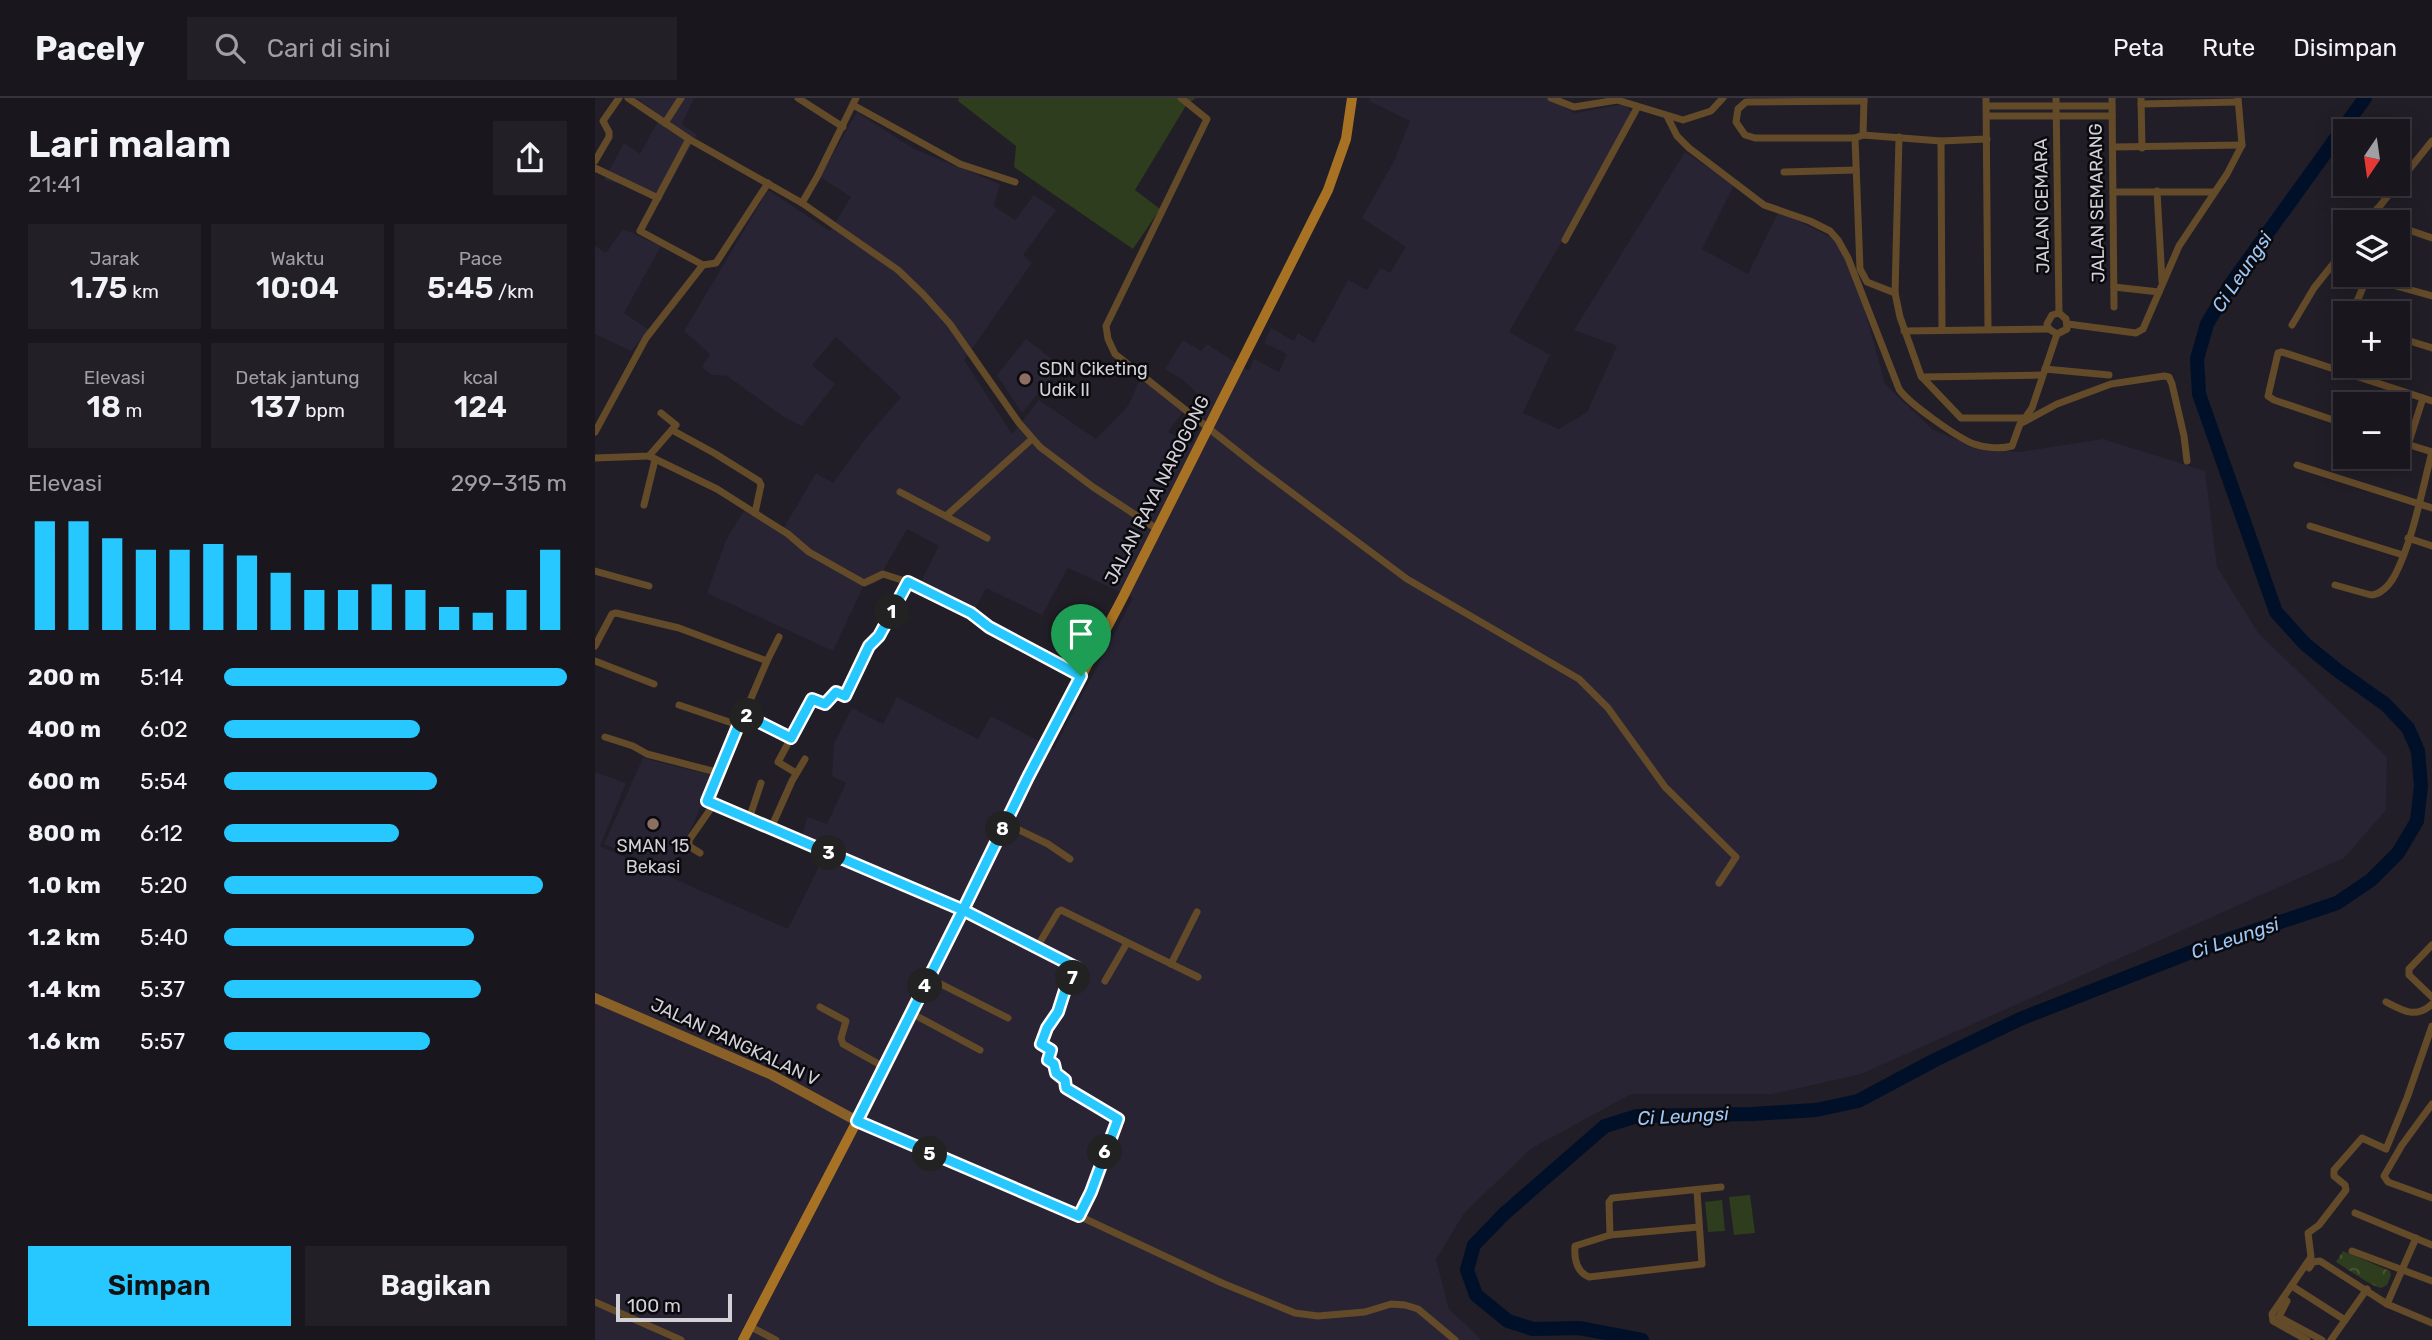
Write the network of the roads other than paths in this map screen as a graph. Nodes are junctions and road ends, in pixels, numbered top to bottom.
1 (619, 98) edge
2 (628, 98) edge
3 (681, 98) edge
4 (798, 98) edge
5 (1181, 98) edge
6 (1352, 98) edge
7 (1551, 98) edge
8 (1723, 98) edge
9 (1864, 100) edge
10 (2238, 100) edge
11 (854, 101) edge
12 (2141, 101) edge
13 (1986, 102) edge
14 (2056, 102) edge
15 (2112, 102) edge
16 (1637, 108) junction
17 (1667, 116) junction
18 (1987, 116) junction
19 (2056, 116) junction
20 (2112, 116) junction
21 (665, 124) junction
22 (843, 127) junction
23 (1859, 137) junction
24 (1899, 137) junction
25 (689, 139) junction
26 (1987, 139) junction
27 (1941, 141) junction
28 (2432, 141) edge
29 (2242, 145) junction
30 (2114, 147) junction
31 (2142, 148) junction
32 (595, 162) edge
33 (595, 168) edge
34 (1856, 170) junction
35 (1784, 173) dead end
36 (1015, 182) dead end
37 (768, 183) junction
38 (2157, 191) junction
39 (2113, 192) junction
40 (2214, 192) junction
41 (657, 198) junction
42 (802, 203) junction
43 (2377, 209) edge
44 (2410, 230) edge
45 (2432, 238) edge
46 (1565, 240) dead end
47 (2333, 264) edge
48 (703, 265) junction
49 (2114, 287) junction
50 (2160, 288) junction
51 (1895, 293) junction
52 (2432, 296) edge
53 (2357, 301) edge
54 (2115, 307) dead end
55 (2059, 313) junction
56 (2068, 324) junction
57 (2292, 325) dead end
58 (1942, 329) junction
59 (1988, 329) junction
60 (2049, 329) junction
61 (1904, 331) junction
62 (2057, 334) junction
63 (2410, 341) edge
64 (2432, 348) edge
65 (2044, 372) junction
66 (2109, 375) dead end
67 (1922, 377) junction
68 (2404, 392) edge
69 (2410, 394) edge
70 (2423, 398) junction
71 (2432, 401) edge
72 (661, 413) dead end
73 (2333, 420) edge
74 (1207, 429) junction
75 (672, 430) junction
76 (595, 432) edge
77 (1032, 439) junction
78 (2410, 439) edge
79 (2410, 446) edge
80 (2432, 452) edge
81 (595, 458) edge
82 (652, 458) junction
83 (2187, 461) dead end
84 (595, 464) edge
85 (2297, 465) dead end
86 (900, 492) dead end
87 (2419, 503) junction
88 (644, 505) dead end
89 (2432, 508) edge
90 (755, 513) junction
91 (946, 516) junction
92 (2310, 526) dead end
93 (1157, 529) junction
94 (987, 538) dead end
95 (2408, 538) junction
96 (2432, 546) edge
97 (2403, 555) junction
98 (595, 571) edge
99 (908, 582) junction
100 (2335, 585) dead end
101 (649, 586) dead end
102 (779, 637) dead end
103 (595, 646) edge
104 (595, 661) edge
105 (767, 661) junction
106 (1081, 676) junction
107 (654, 684) dead end
108 (679, 705) dead end
109 (743, 714) junction
110 (739, 725) junction
111 (605, 737) dead end
112 (791, 738) junction
113 (805, 759) dead end
114 (720, 773) junction
115 (796, 773) junction
116 (761, 783) dead end
117 (710, 802) junction
118 (749, 819) junction
119 (1005, 823) junction
120 (771, 828) junction
121 (700, 853) dead end
122 (1070, 859) dead end
123 (1719, 883) dead end
124 (963, 910) junction
125 (1197, 912) dead end
126 (1127, 943) junction
127 (2432, 945) edge
128 (1037, 947) junction
129 (1171, 964) junction
130 (1198, 977) dead end
131 (929, 978) junction
132 (1105, 981) dead end
133 (2432, 997) edge
134 (595, 998) edge
135 (2386, 1002) dead end
136 (2432, 1004) edge
137 (820, 1007) dead end
138 (911, 1013) junction
139 (1008, 1018) dead end
140 (2432, 1026) edge
141 (979, 1050) dead end
142 (884, 1067) junction
143 (2432, 1104) edge
144 (857, 1121) junction
145 (1721, 1187) dead end
146 (1697, 1191) junction
147 (2432, 1198) edge
148 (2355, 1213) dead end
149 (1079, 1216) junction
150 (1699, 1227) junction
151 (1610, 1235) junction
152 (2416, 1238) junction
153 (2432, 1245) edge
154 (2352, 1251) dead end
155 (2403, 1269) junction
156 (2432, 1281) edge
157 (2295, 1288) junction
158 (2367, 1289) junction
159 (595, 1302) edge
160 (2387, 1304) junction
161 (2345, 1320) junction
162 (2432, 1323) edge
163 (751, 1327) junction
164 (681, 1340) edge
165 (743, 1340) edge
166 (776, 1340) edge
167 (1455, 1340) edge
168 (2307, 1340) edge
169 (2322, 1340) edge
170 (2331, 1340) edge

1 - 32 street
2 - 21 street
3 - 21 street
4 - 22 street
5 - 74 street
6 - 74 main road, JALAN RAYA NAROGONG
7 - 16 street
8 - 17 street
9 - 23 street
9 - 23 street
10 - 12 street
10 - 29 street
11 - 22 street
11 - 36 street
12 - 31 street
13 - 14 street
13 - 18 street
14 - 15 street
14 - 19 street, JALAN CEMARA
15 - 20 street, JALAN SEMARANG
16 - 17 street
16 - 46 street
17 - 83 street
18 - 19 street
18 - 26 street
19 - 20 street
19 - 55 street, JALAN CEMARA
20 - 30 street, JALAN SEMARANG
21 - 25 street
22 - 42 street
23 - 24 street
23 - 34 street
24 - 27 street
24 - 51 street
25 - 37 street
25 - 41 street
26 - 27 street
26 - 59 street
27 - 58 street
28 - 43 street
29 - 31 street
29 - 40 street
30 - 31 street
30 - 39 street, JALAN SEMARANG
33 - 41 street
34 - 35 street
34 - 51 street
37 - 42 street
37 - 48 street
38 - 39 street
38 - 40 street
38 - 50 street
39 - 49 street, JALAN SEMARANG
40 - 50 street
41 - 48 street
42 - 77 street
44 - 45 street
47 - 57 street
48 - 76 street
49 - 50 street
49 - 54 street, JALAN SEMARANG
50 - 56 street
51 - 61 street
52 - 53 street
55 - 56 street
55 - 60 street
56 - 62 street
58 - 59 street
58 - 61 street
59 - 60 street
60 - 62 street
61 - 67 street
62 - 65 street
63 - 64 street
65 - 66 street
65 - 67 street
65 - 67 street
68 - 73 street
69 - 70 street
70 - 71 street
70 - 78 street
72 - 75 street
74 - 93 main road, JALAN RAYA NAROGONG
74 - 123 street
75 - 82 street
75 - 90 street
77 - 91 street
77 - 93 street
79 - 80 street
80 - 87 street
81 - 82 street
81 - 84 street
82 - 88 street
82 - 90 street
85 - 87 street
86 - 91 street
87 - 89 street
87 - 95 street
90 - 99 street
91 - 94 street
92 - 97 street
93 - 106 main road, JALAN RAYA NAROGONG
95 - 96 street
95 - 97 street
97 - 100 street
98 - 101 street
99 - 106 street
99 - 112 street
102 - 105 street
103 - 105 street
104 - 107 street
105 - 109 street
106 - 119 main road, JALAN RAYA NAROGONG
108 - 110 street
109 - 110 street
109 - 112 street
110 - 114 street
111 - 114 street
112 - 115 street
113 - 115 street
114 - 117 street
115 - 120 street
116 - 118 street
117 - 118 street
117 - 121 street
118 - 120 street
119 - 122 street
119 - 124 main road, JALAN RAYA NAROGONG
120 - 124 street
124 - 128 street
124 - 131 main road, JALAN RAYA NAROGONG
125 - 129 street
126 - 128 street
126 - 129 street
126 - 132 street
127 - 133 street
128 - 149 street
129 - 130 street
131 - 138 main road, JALAN RAYA NAROGONG
131 - 139 street
134 - 144 street, JALAN PANGKALAN V
135 - 136 street
137 - 142 street
138 - 141 street
138 - 142 main road, JALAN RAYA NAROGONG
140 - 168 street
142 - 144 main road, JALAN RAYA NAROGONG
143 - 147 street
144 - 149 street
144 - 163 main road, JALAN RAYA NAROGONG
145 - 146 street
146 - 150 street
146 - 151 street
148 - 152 street
149 - 167 street
150 - 151 street
150 - 151 street
152 - 153 street
152 - 155 street
154 - 155 street
155 - 156 street
155 - 160 street
157 - 158 street
157 - 161 street
157 - 169 street
158 - 160 street
158 - 161 street
159 - 164 street
160 - 162 street
161 - 170 street
163 - 165 main road, JALAN RAYA NAROGONG
163 - 166 street

